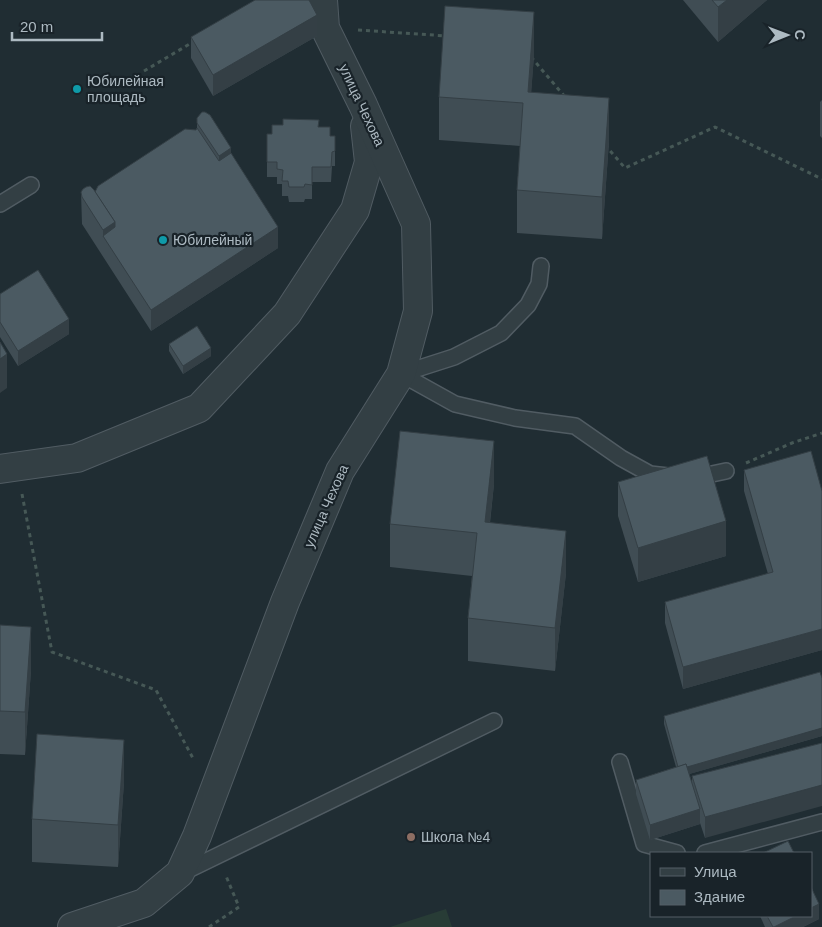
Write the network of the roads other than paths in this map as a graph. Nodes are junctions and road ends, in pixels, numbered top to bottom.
1 (323, 0) edge
2 (363, 105) junction
3 (31, 185) dead end
4 (0, 204) edge
5 (541, 266) dead end
6 (401, 374) junction
7 (9, 468) edge
8 (726, 471) road end
9 (494, 721) dead end
10 (620, 762) dead end
11 (822, 822) edge
12 (673, 852) edge
13 (709, 852) edge
14 (180, 873) junction
15 (72, 927) edge

1 - 2 street, улица Чехова
2 - 6 street, улица Чехова
2 - 7 street
3 - 4 lane
5 - 6 lane
6 - 8 lane
6 - 14 street, улица Чехова
9 - 14 lane
10 - 12 lane
11 - 13 lane
14 - 15 street, улица Чехова

